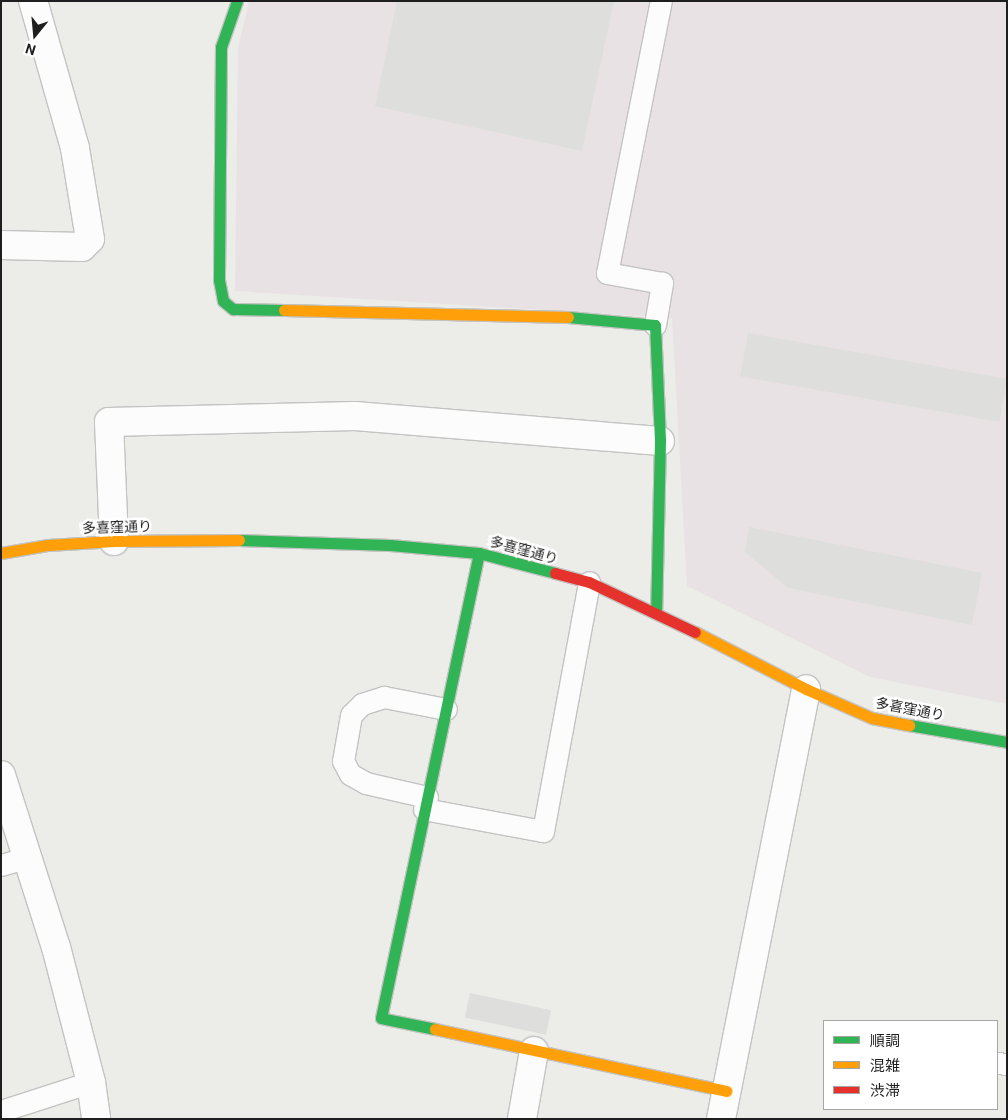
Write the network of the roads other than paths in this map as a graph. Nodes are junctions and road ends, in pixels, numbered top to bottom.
1 (33, 1) edge
2 (237, 1) edge
3 (661, 1) edge
4 (1, 245) edge
5 (655, 325) junction
6 (660, 441) junction
7 (114, 541) junction
8 (1, 553) edge
9 (479, 553) junction
10 (589, 582) junction
11 (656, 612) junction
12 (806, 689) junction
13 (446, 709) junction
14 (1007, 742) edge
15 (1, 775) edge
16 (426, 803) junction
17 (29, 857) junction
18 (1, 866) edge
19 (534, 1051) junction
20 (91, 1082) junction
21 (726, 1091) junction
22 (1, 1111) edge
23 (96, 1119) edge
24 (522, 1119) edge
25 (721, 1119) edge

1 - 4 street
2 - 5 street
3 - 5 lane
5 - 6 street
6 - 7 street
6 - 11 street
7 - 8 street, 多喜窪通り
7 - 9 street, 多喜窪通り
9 - 10 street, 多喜窪通り
9 - 13 street
10 - 11 street, 多喜窪通り
10 - 16 lane
11 - 12 street, 多喜窪通り
12 - 14 street, 多喜窪通り
12 - 21 street
13 - 16 street
13 - 16 lane
15 - 17 street
16 - 19 street
17 - 18 lane
17 - 20 street
19 - 21 street
19 - 24 street
20 - 22 lane
20 - 23 street
21 - 25 street

